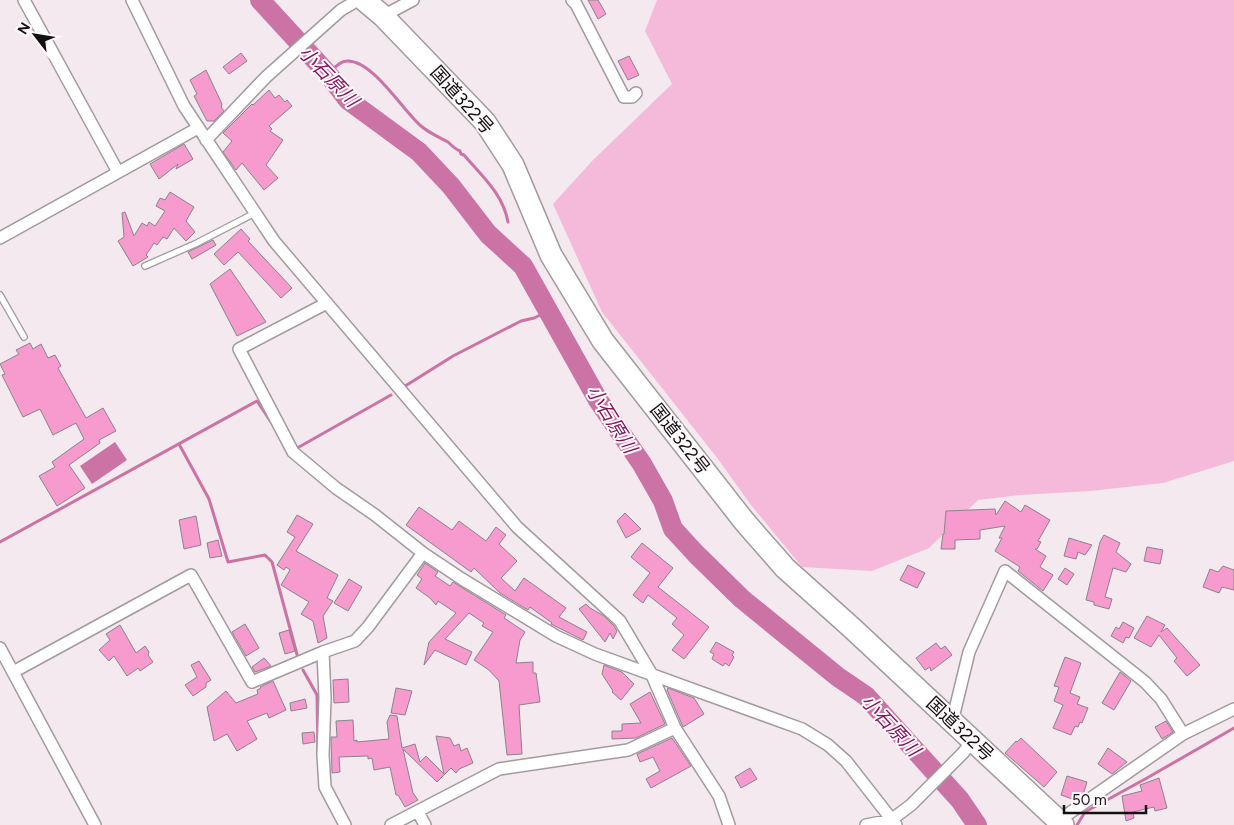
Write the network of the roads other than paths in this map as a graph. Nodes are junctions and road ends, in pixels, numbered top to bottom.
1 (24, 0) edge
2 (132, 0) edge
3 (358, 0) edge
4 (364, 0) edge
5 (413, 0) edge
6 (572, 0) edge
7 (383, 16) junction
8 (636, 94) dead end
9 (198, 128) junction
10 (206, 140) junction
11 (118, 172) junction
12 (255, 213) junction
13 (0, 238) edge
14 (145, 266) dead end
15 (0, 295) edge
16 (327, 303) junction
17 (24, 338) dead end
18 (423, 553) junction
19 (0, 648) edge
20 (323, 652) junction
21 (13, 672) junction
22 (651, 673) junction
23 (1234, 709) edge
24 (952, 722) junction
25 (675, 728) junction
26 (1183, 734) junction
27 (967, 747) junction
28 (418, 812) junction
29 (894, 822) edge
30 (1061, 823) edge
31 (95, 825) edge
32 (346, 825) edge
33 (391, 825) edge
34 (425, 825) edge
35 (729, 825) edge
36 (866, 825) edge

1 - 11 street
2 - 9 street
3 - 10 street
4 - 7 highway, 国道322号
5 - 7 street
6 - 8 street
7 - 24 highway, 国道322号
9 - 10 street
9 - 11 street
10 - 12 street
11 - 13 street
12 - 14 lane
12 - 16 street
15 - 17 lane
16 - 18 street
16 - 22 street
18 - 20 street
18 - 22 street
19 - 21 street
20 - 21 street
20 - 32 street
21 - 31 street
22 - 25 street
22 - 29 street
23 - 26 street
24 - 26 street
24 - 27 highway, 国道322号
25 - 28 street
25 - 35 street
26 - 30 street
27 - 29 street
27 - 30 highway, 国道322号
28 - 33 street
28 - 34 street
29 - 36 street

